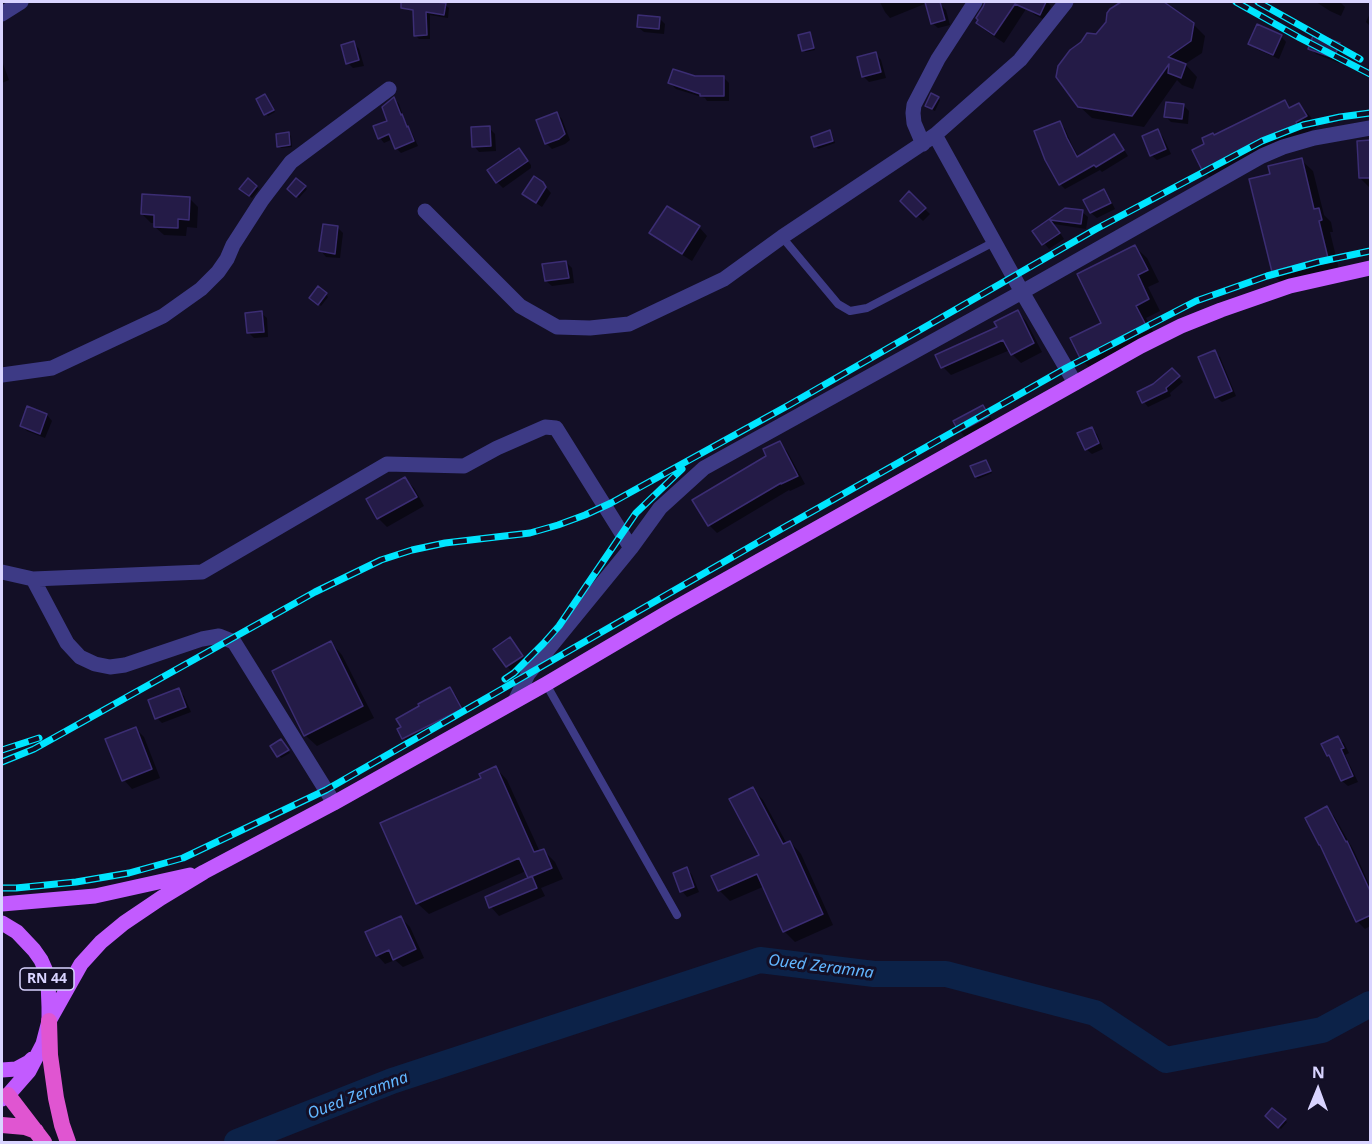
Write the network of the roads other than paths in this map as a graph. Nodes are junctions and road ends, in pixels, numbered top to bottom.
1 (21, 2) edge
2 (975, 2) edge
3 (1066, 2) edge
4 (2, 14) edge
5 (389, 89) dead end
6 (1371, 128) edge
7 (929, 140) junction
8 (425, 211) dead end
9 (782, 237) junction
10 (994, 242) junction
11 (1371, 268) edge
12 (1022, 292) junction
13 (2, 375) edge
14 (1075, 383) junction
15 (632, 548) junction
16 (2, 572) edge
17 (33, 579) junction
18 (546, 684) junction
19 (515, 700) junction
20 (334, 803) junction
21 (204, 872) junction
22 (2, 904) edge
23 (677, 915) dead end
24 (2, 923) edge
25 (49, 1021) junction
26 (39, 1052) junction
27 (2, 1070) edge
28 (4, 1094) edge
29 (2, 1125) edge
30 (40, 1137) edge
31 (68, 1143) edge

1 - 4 street
2 - 7 street
3 - 7 street
5 - 13 street
6 - 12 street
7 - 9 street
7 - 10 street
8 - 9 street
9 - 10 lane
10 - 12 street
11 - 14 main road
12 - 14 street
12 - 15 street
14 - 18 main road
15 - 17 street
15 - 19 street
16 - 17 street
17 - 20 street
18 - 19 main road
18 - 23 lane
19 - 20 main road
20 - 21 main road
21 - 22 main road
21 - 25 main road
24 - 25 main road, RN 44
25 - 26 main road, RN 44
25 - 31 highway, RN 44
26 - 27 main road
26 - 28 main road, RN 44
28 - 30 highway, RN 44
29 - 30 highway

